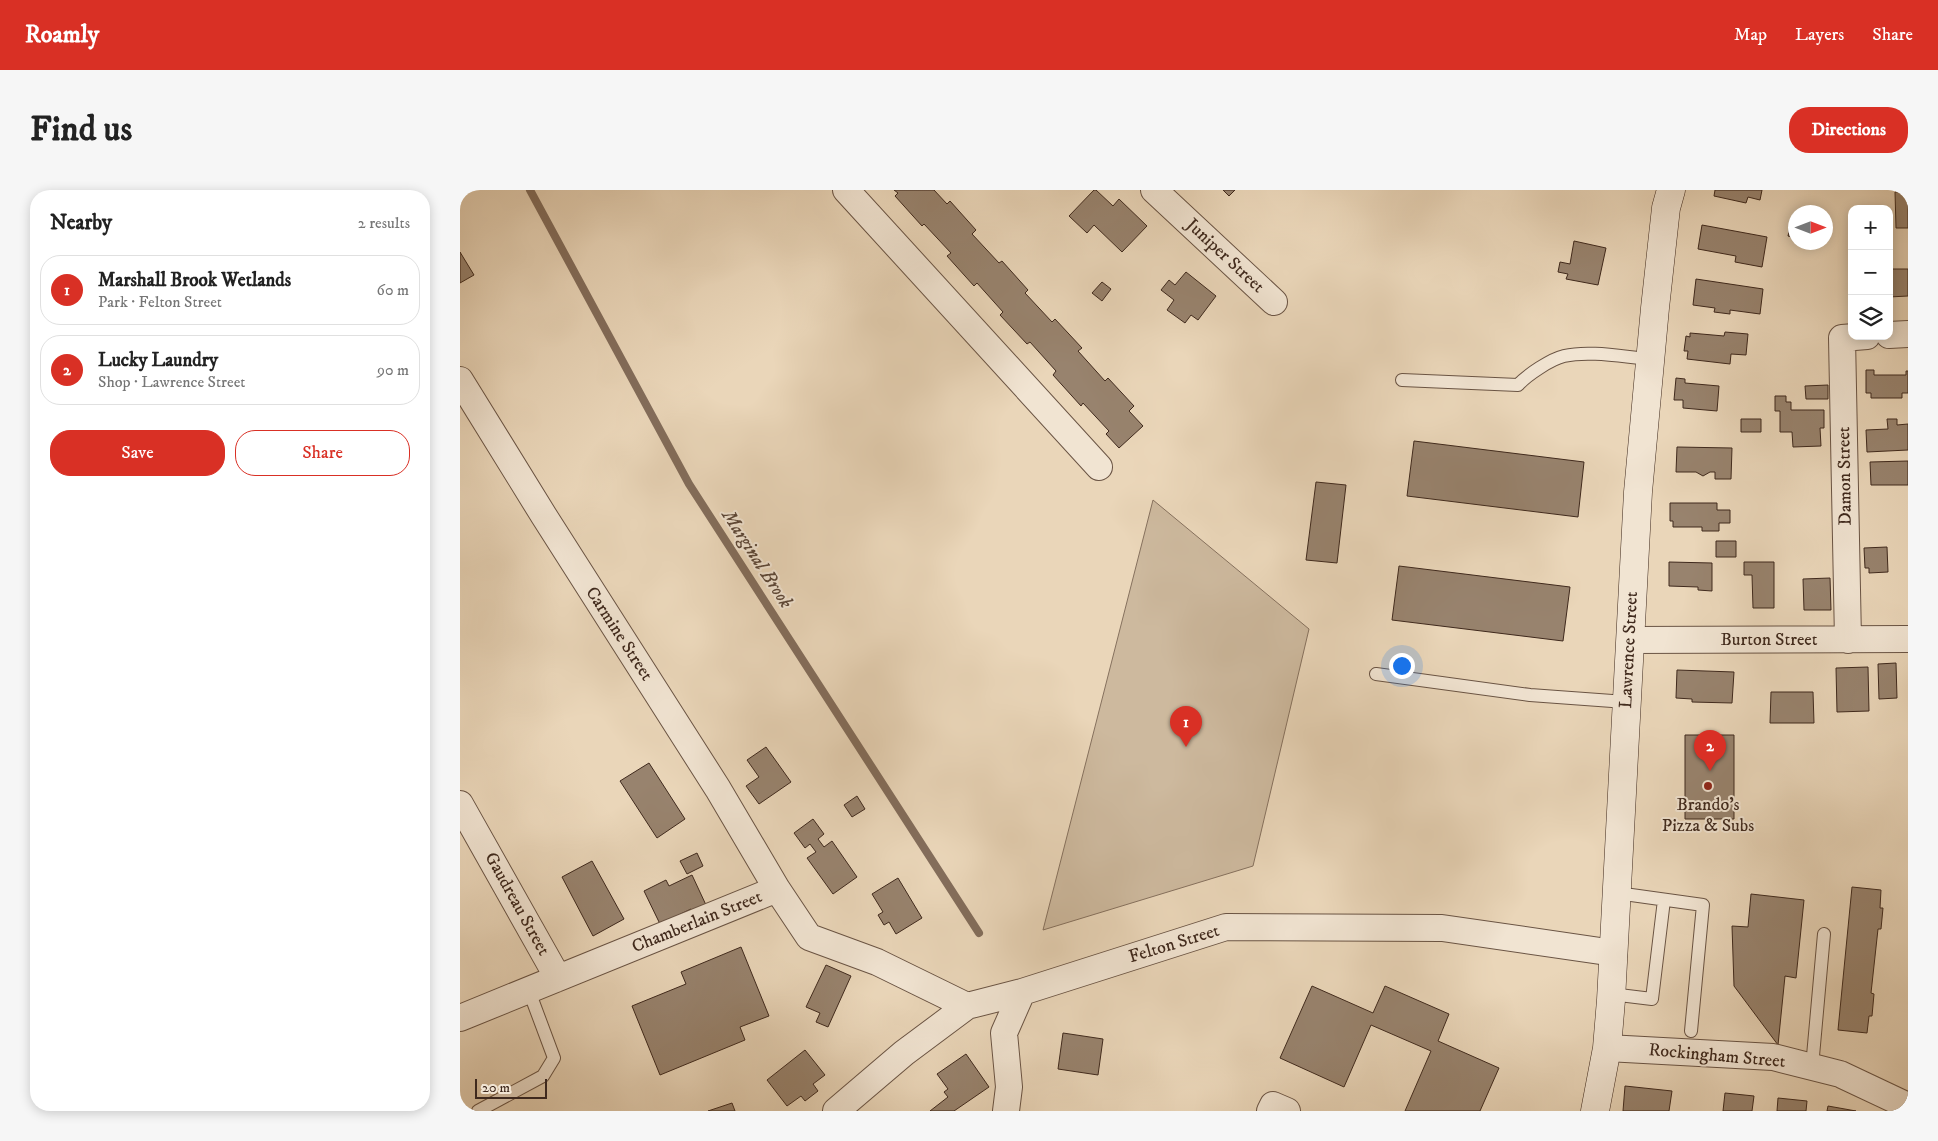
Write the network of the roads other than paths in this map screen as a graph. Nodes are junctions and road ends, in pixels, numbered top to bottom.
1 (846, 190) edge
2 (1154, 190) edge
3 (1671, 190) edge
4 (1274, 302) dead end
5 (1908, 334) edge
6 (1893, 335) edge
7 (1848, 338) edge
8 (1650, 359) junction
9 (460, 380) edge
10 (1402, 380) dead end
11 (1099, 467) dead end
12 (1908, 639) edge
13 (1630, 640) junction
14 (1848, 640) junction
15 (1376, 674) dead end
16 (1626, 702) junction
17 (460, 804) edge
18 (777, 889) junction
19 (1617, 893) junction
20 (1664, 900) junction
21 (1824, 934) dead end
22 (1614, 953) junction
23 (558, 978) junction
24 (529, 990) junction
25 (1022, 992) junction
26 (1611, 994) junction
27 (967, 1006) junction
28 (460, 1018) edge
29 (1691, 1031) dead end
30 (1607, 1048) junction
31 (1812, 1067) junction
32 (1908, 1106) edge
33 (478, 1111) edge
34 (836, 1111) edge
35 (1006, 1111) edge
36 (1270, 1111) edge
37 (1287, 1111) edge
38 (1595, 1111) edge

1 - 11 street
2 - 4 street, Juniper Street
3 - 8 street, Lawrence Street
5 - 6 street
7 - 14 street, Damon Street
8 - 10 lane
8 - 13 street, Lawrence Street
9 - 18 street, Carmine Street
12 - 14 street, Burton Street
13 - 14 street, Burton Street
13 - 16 street, Lawrence Street
15 - 16 lane
16 - 19 street, Lawrence Street
17 - 23 street, Gaudreau Street
18 - 23 street, Chamberlain Street
18 - 27 street, Chamberlain Street
19 - 20 lane
19 - 22 street, Lawrence Street
20 - 26 lane
20 - 29 lane
21 - 31 lane
22 - 25 street, Felton Street
22 - 26 street, Lawrence Street
23 - 24 street, Chamberlain Street
24 - 28 street, Chamberlain Street
24 - 33 lane
25 - 27 street, Felton Street
25 - 35 street
26 - 30 street, Lawrence Street
27 - 34 street, Felton Street
30 - 31 street, Rockingham Street
30 - 38 street, Lawrence Street
31 - 32 street, Rockingham Street
36 - 37 street

